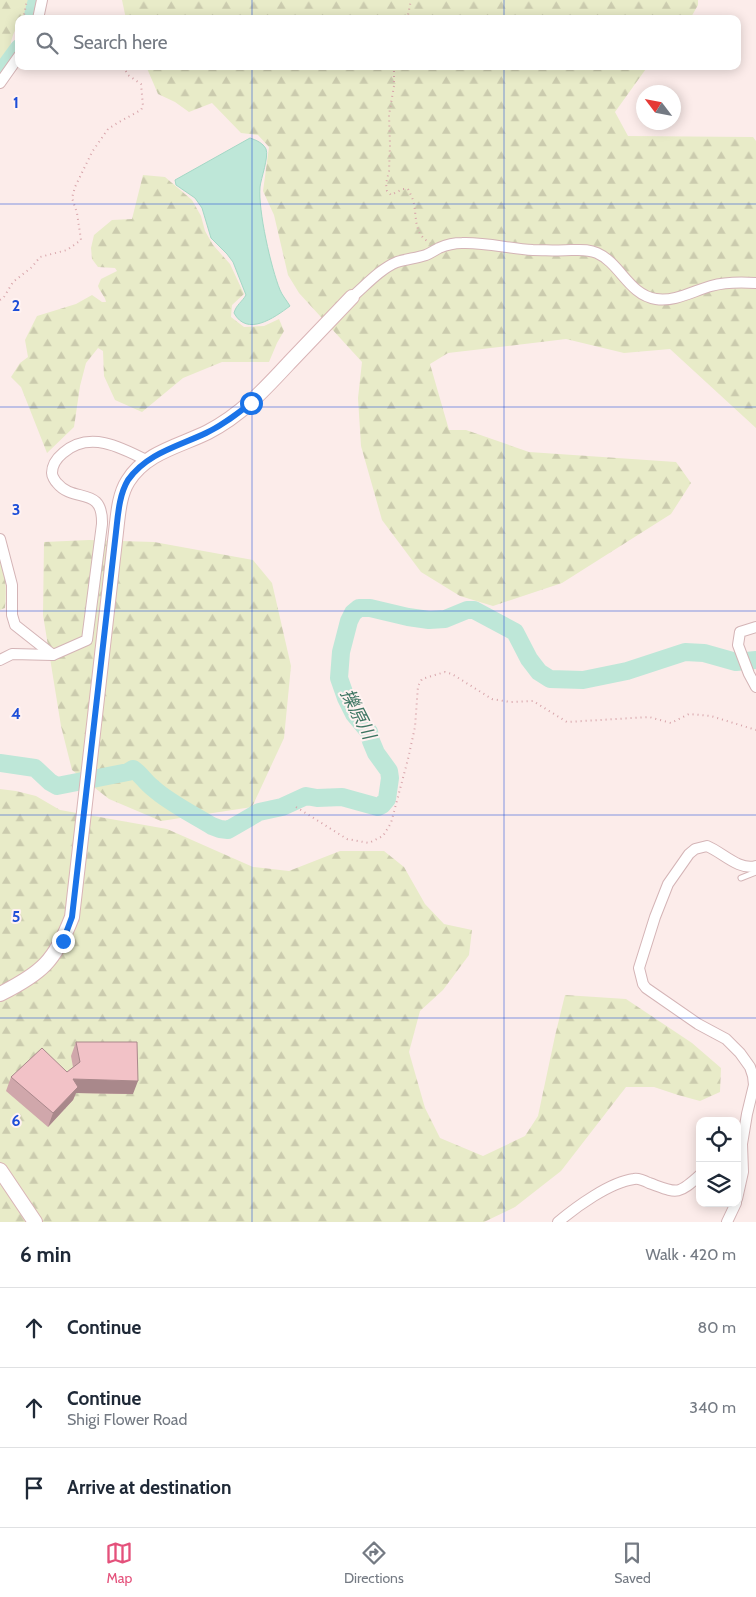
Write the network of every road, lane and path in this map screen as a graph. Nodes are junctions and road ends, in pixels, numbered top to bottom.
1 (27, 0) edge
2 (42, 0) edge
3 (411, 0) edge
4 (24, 15) edge
5 (39, 15) edge
6 (408, 15) edge
7 (15, 62) edge
8 (125, 70) edge
9 (394, 70) edge
10 (0, 83) edge
11 (438, 248) junction
12 (756, 283) edge
13 (352, 298) joint
14 (0, 300) edge
15 (148, 461) junction
16 (0, 539) edge
17 (756, 627) edge
18 (53, 655) junction
19 (0, 660) edge
20 (756, 687) edge
21 (756, 730) edge
22 (296, 807) dead end
23 (756, 866) edge
24 (756, 872) edge
25 (741, 878) dead end
26 (0, 994) edge
27 (741, 1140) edge
28 (741, 1153) edge
29 (0, 1170) edge
30 (696, 1178) edge
31 (741, 1181) edge
32 (734, 1207) edge
33 (35, 1222) edge
34 (558, 1222) edge
35 (727, 1222) edge

1 - 4 path
2 - 5 street
3 - 6 path
7 - 10 street
8 - 14 path
9 - 11 path
11 - 12 street
11 - 13 street
13 - 15 street
15 - 18 street
15 - 26 street
16 - 18 street
17 - 20 street
18 - 19 street
21 - 22 path
23 - 27 street
24 - 25 lane
28 - 31 street
29 - 33 street
30 - 34 street
32 - 35 street

